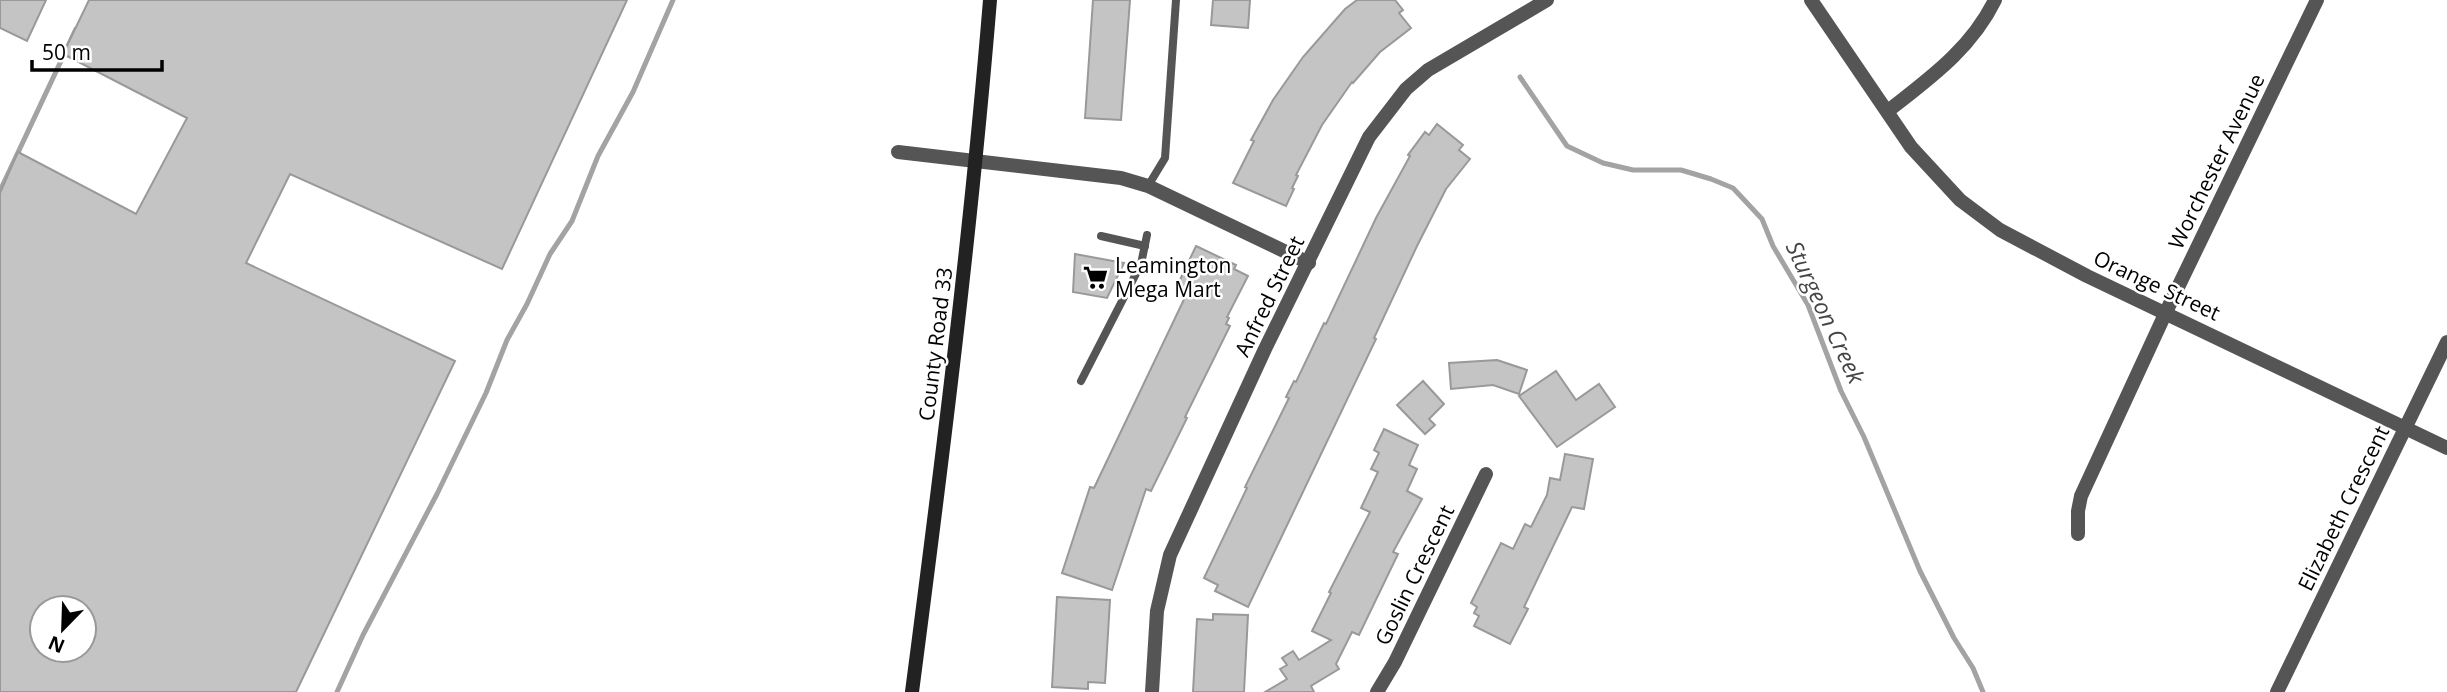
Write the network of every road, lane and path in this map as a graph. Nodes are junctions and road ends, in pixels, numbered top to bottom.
1 (990, 0) edge
2 (1176, 0) edge
3 (1547, 0) edge
4 (1811, 0) edge
5 (1995, 0) edge
6 (2318, 0) edge
7 (1888, 111) junction
8 (898, 152) dead end
9 (977, 161) junction
10 (1148, 186) junction
11 (1147, 235) dead end
12 (1101, 236) dead end
13 (1145, 246) junction
14 (1308, 262) junction
15 (2166, 312) junction
16 (2447, 342) edge
17 (1082, 381) dead end
18 (2406, 427) junction
19 (2447, 448) edge
20 (1486, 474) dead end
21 (2078, 534) dead end
22 (912, 692) edge
23 (1152, 692) edge
24 (1377, 692) edge
25 (2277, 692) edge

1 - 9 main road, County Road 33
2 - 10 lane
3 - 14 street, Anfred Street
4 - 7 street, Orange Street
5 - 7 street
6 - 15 street, Worchester Avenue
7 - 15 street, Orange Street
8 - 9 street
9 - 10 street
9 - 22 main road, County Road 33
10 - 14 street
11 - 13 lane
12 - 13 lane
13 - 17 lane
14 - 23 street, Anfred Street
15 - 18 street, Orange Street
15 - 21 street, Worchester Avenue
16 - 18 street, Elizabeth Crescent
18 - 19 street, Orange Street
18 - 25 street, Elizabeth Crescent
20 - 24 street, Goslin Crescent

